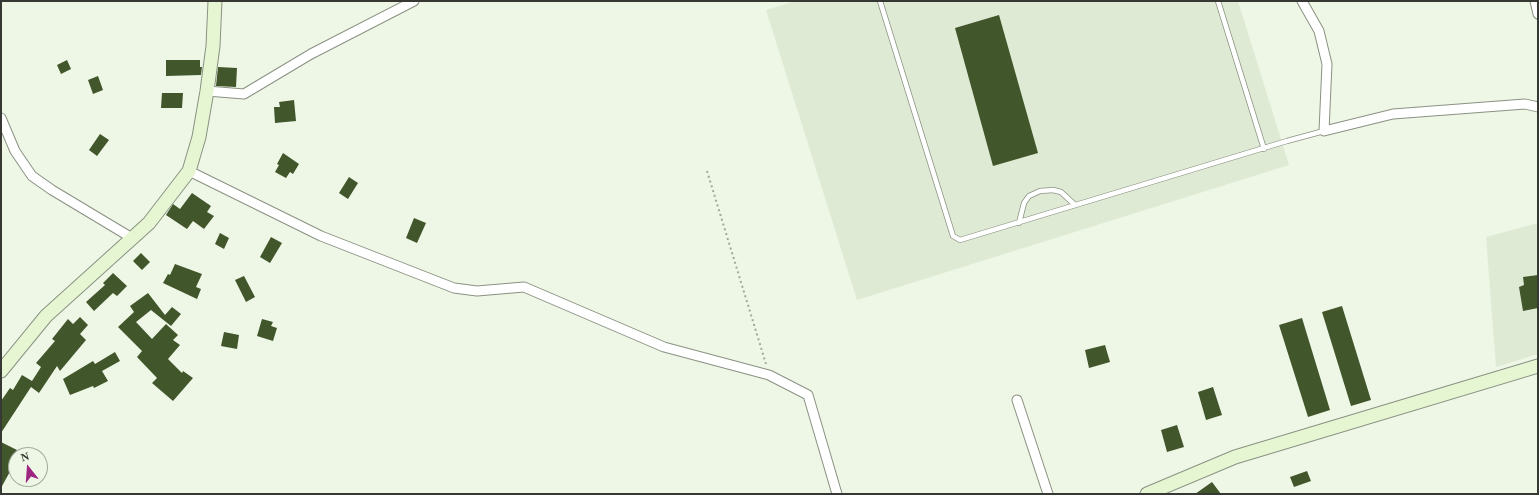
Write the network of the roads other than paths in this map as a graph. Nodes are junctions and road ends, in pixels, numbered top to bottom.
1 (215, 1) edge
2 (414, 1) edge
3 (880, 1) edge
4 (1218, 1) edge
5 (1302, 1) edge
6 (1535, 1) edge
7 (1538, 14) edge
8 (208, 91) junction
9 (1538, 107) edge
10 (1, 118) edge
11 (1324, 131) junction
12 (1264, 149) junction
13 (189, 171) junction
14 (1075, 206) junction
15 (1019, 223) junction
16 (132, 238) junction
17 (1538, 366) edge
18 (1, 370) edge
19 (1016, 400) dead end
20 (837, 494) edge
21 (1048, 494) edge
22 (1147, 494) edge

1 - 8 main road
2 - 8 street
3 - 15 lane
4 - 12 lane
5 - 11 street
6 - 7 street
8 - 13 main road
9 - 11 street
10 - 16 street
11 - 12 lane
12 - 14 lane
13 - 16 main road
13 - 20 street
14 - 15 lane
14 - 15 lane
16 - 18 main road
17 - 22 main road
19 - 21 street

